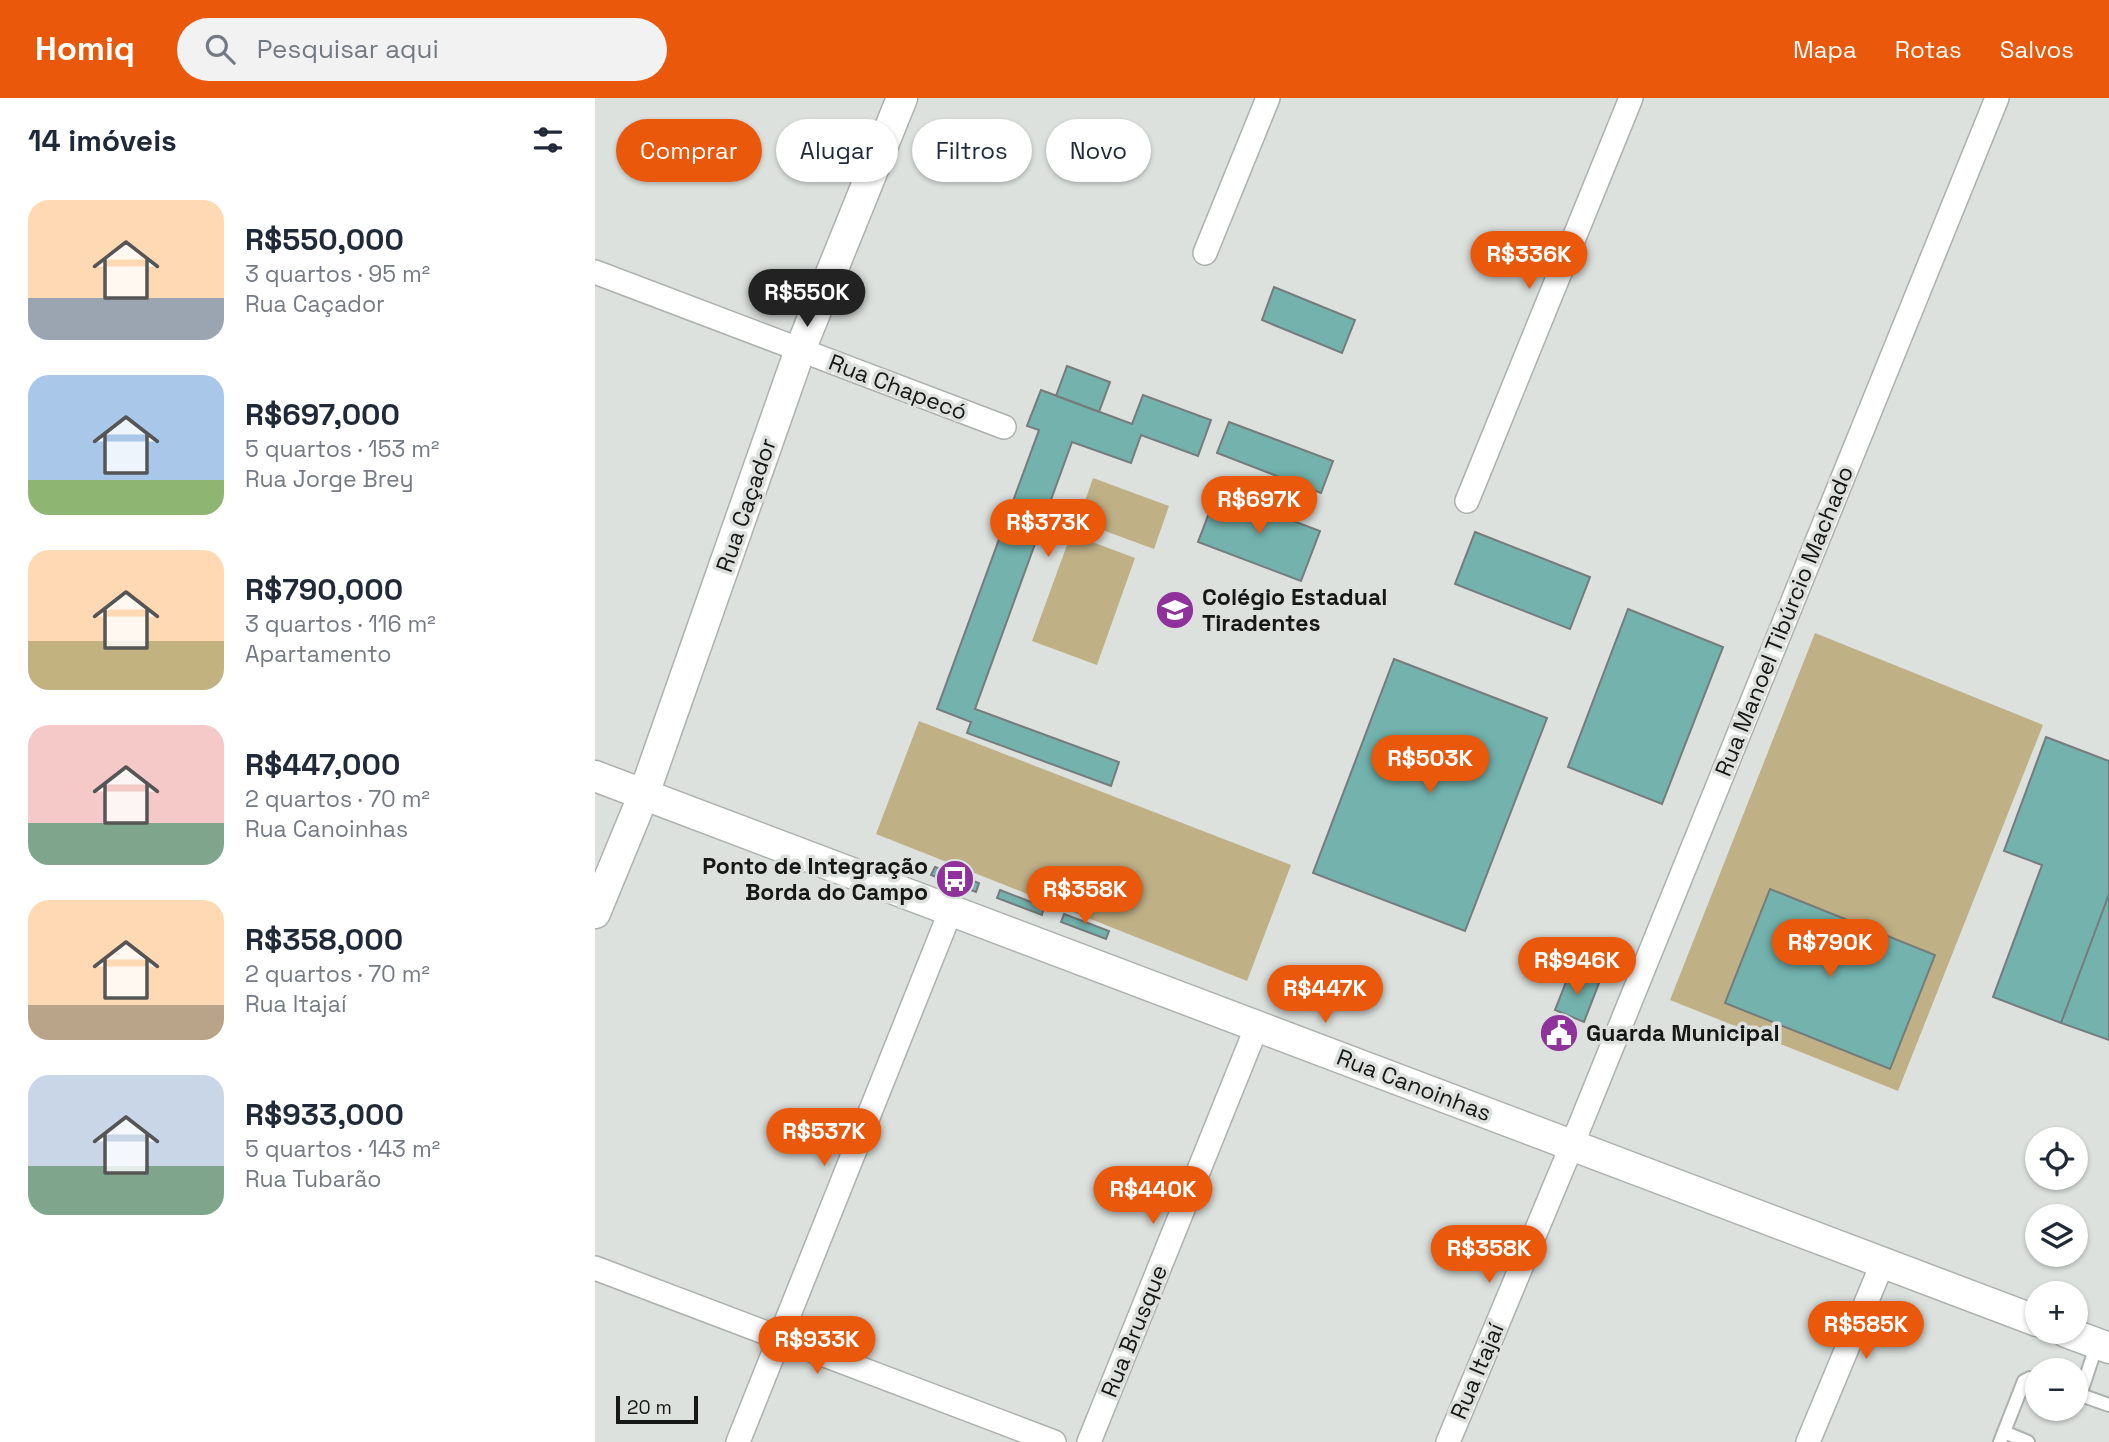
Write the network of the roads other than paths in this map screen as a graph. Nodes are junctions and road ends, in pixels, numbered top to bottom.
1 (902, 98) edge
2 (1268, 98) edge
3 (1631, 98) edge
4 (1997, 98) edge
5 (1205, 253) dead end
6 (595, 272) edge
7 (800, 350) junction
8 (1004, 427) dead end
9 (1467, 501) dead end
10 (595, 776) edge
11 (644, 794) junction
12 (951, 910) junction
13 (595, 913) edge
14 (1257, 1026) junction
15 (1571, 1145) junction
16 (1883, 1262) junction
17 (595, 1268) edge
18 (2025, 1316) edge
19 (779, 1338) junction
20 (2103, 1346) edge
21 (2088, 1375) edge
22 (2025, 1380) edge
23 (2088, 1398) edge
24 (2109, 1405) edge
25 (2002, 1437) edge
26 (738, 1442) edge
27 (1054, 1442) edge
28 (1089, 1442) edge
29 (1448, 1442) edge
30 (1808, 1442) edge
31 (2028, 1442) edge

1 - 7 street, Rua Caçador
2 - 5 street
3 - 9 street
4 - 15 street, Rua Manoel Tibúrcio Machado
6 - 7 street, Rua Chapecó
7 - 8 street, Rua Chapecó
7 - 11 street, Rua Caçador
10 - 11 street, Rua Canoinhas
11 - 12 street, Rua Canoinhas
11 - 13 street, Rua Caçador
12 - 14 street, Rua Canoinhas
12 - 19 street
14 - 15 street, Rua Canoinhas
14 - 28 street, Rua Brusque
15 - 16 street, Rua Canoinhas
15 - 29 street, Rua Itajaí
16 - 18 street, Rua Canoinhas
16 - 30 street
17 - 19 street
19 - 26 street
19 - 27 street
20 - 21 lane
22 - 25 lane
23 - 24 lane
25 - 31 lane

